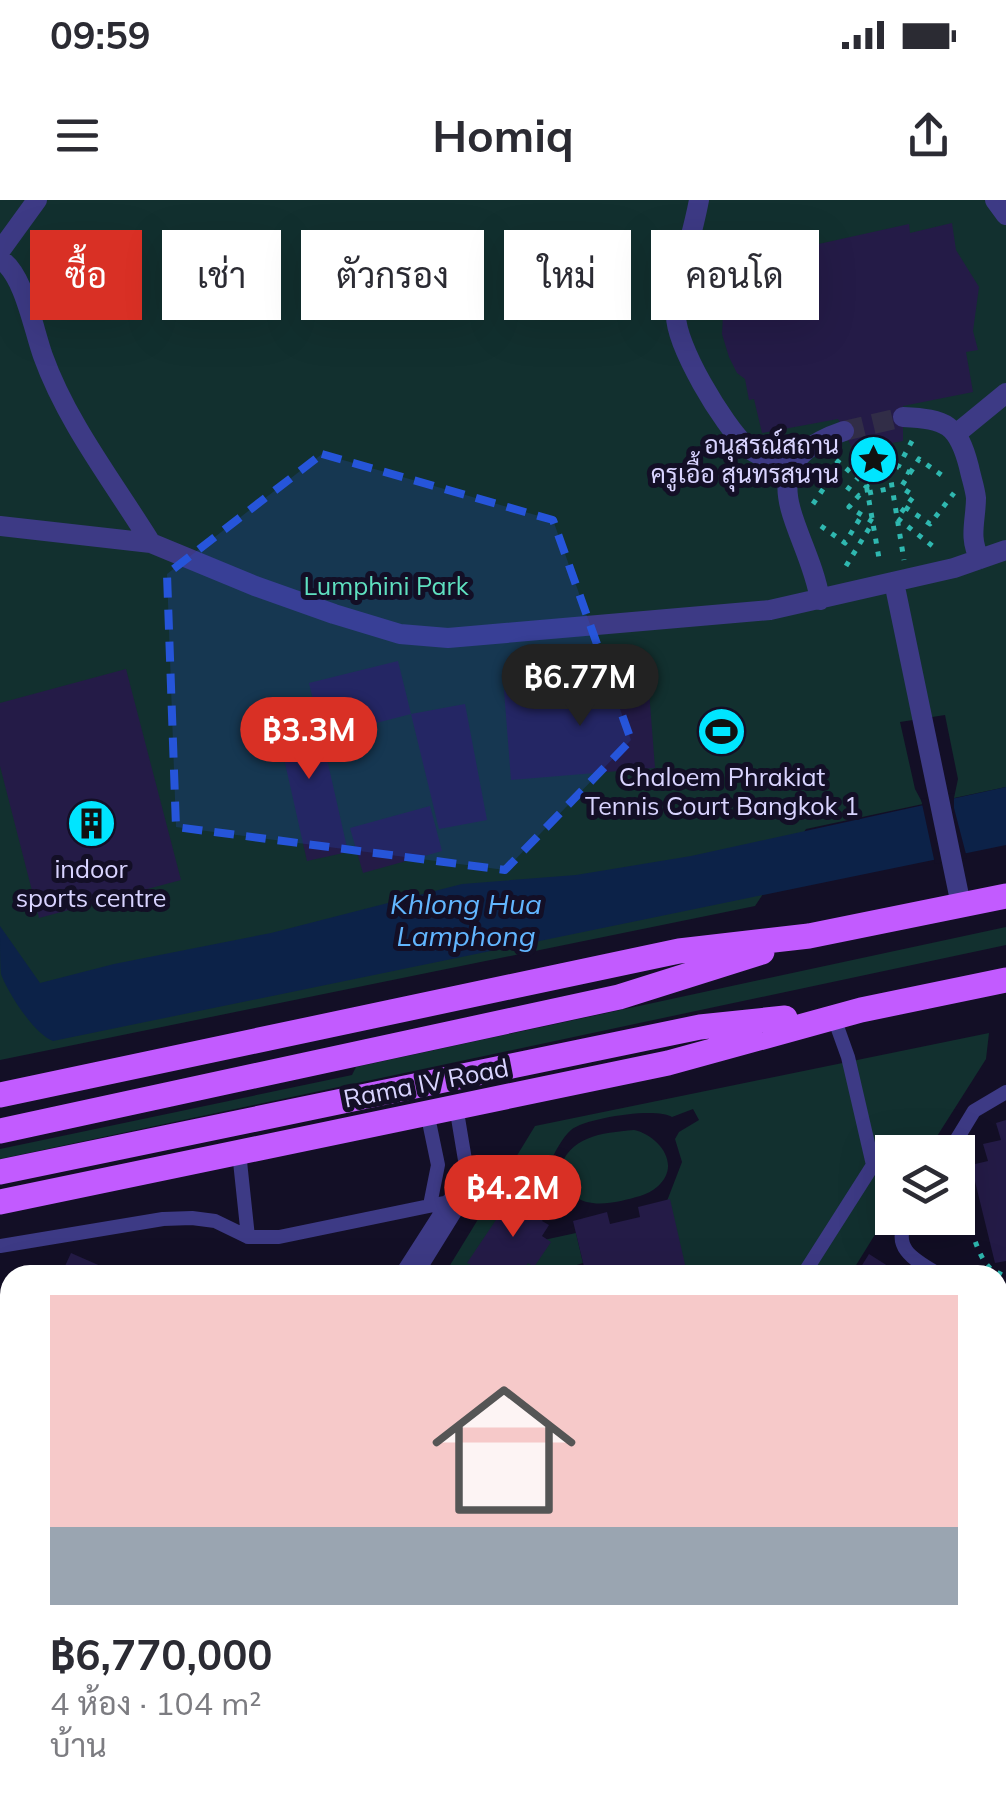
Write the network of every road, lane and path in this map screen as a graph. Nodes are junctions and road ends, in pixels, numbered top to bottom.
1 (36, 200) edge
2 (699, 200) edge
3 (994, 200) edge
4 (1006, 215) edge
5 (0, 251) edge
6 (0, 259) edge
7 (1006, 394) edge
8 (910, 425) joint
9 (844, 430) tunnel mouth
10 (956, 434) junction
11 (885, 444) dead end
12 (860, 448) dead end
13 (829, 454) dead end
14 (789, 466) junction
15 (898, 467) junction
16 (910, 473) junction
17 (854, 476) junction
18 (890, 480) junction
19 (846, 486) junction
20 (901, 487) junction
21 (892, 488) junction
22 (867, 490) junction
23 (859, 496) junction
24 (906, 507) junction
25 (806, 515) dead end
26 (862, 515) junction
27 (918, 516) junction
28 (897, 518) junction
29 (873, 522) junction
30 (819, 524) dead end
31 (0, 526) edge
32 (907, 526) junction
33 (853, 529) junction
34 (865, 536) junction
35 (152, 543) junction
36 (935, 548) dead end
37 (1006, 550) edge
38 (980, 559) junction
39 (846, 566) dead end
40 (893, 571) junction
41 (820, 600) junction
42 (1006, 896) edge
43 (961, 905) junction
44 (809, 936) junction
45 (1006, 980) edge
46 (861, 1010) junction
47 (834, 1018) junction
48 (1006, 1092) edge
49 (0, 1095) edge
50 (456, 1106) junction
51 (427, 1112) junction
52 (0, 1131) edge
53 (959, 1135) edge
54 (239, 1152) junction
55 (0, 1172) edge
56 (456, 1199) junction
57 (0, 1202) edge
58 (430, 1205) junction
59 (975, 1234) edge
60 (901, 1235) edge
61 (248, 1237) junction
62 (0, 1246) edge
63 (408, 1265) edge
64 (421, 1265) edge
65 (809, 1265) edge
66 (923, 1265) edge
67 (988, 1265) edge

1 - 5 street
2 - 14 street
3 - 4 street
6 - 35 street
7 - 10 street
8 - 10 street
8 - 15 path
9 - 14 street
10 - 38 street
11 - 18 path
12 - 22 path
13 - 17 path
14 - 41 street
15 - 16 path
15 - 18 path
16 - 20 path
16 - 27 path
17 - 19 path
17 - 22 path
18 - 20 path
18 - 21 path
19 - 23 path
19 - 25 path
20 - 24 path
21 - 22 path
21 - 28 path
22 - 23 path
22 - 29 path
23 - 26 path
24 - 27 path
24 - 28 path
26 - 29 path
26 - 33 path
27 - 32 path
28 - 32 path
28 - 40 path
29 - 34 path
29 - 40 path
30 - 33 path
31 - 35 street
32 - 36 path
33 - 34 path
34 - 39 path
35 - 41 street
37 - 38 street
38 - 40 street
40 - 41 street
40 - 43 street
42 - 43 main road, Rama IV Road
43 - 44 main road, Rama IV Road
44 - 49 main road, Rama IV Road
44 - 52 main road, Rama IV Road
45 - 46 main road, Rama IV Road
46 - 47 main road, Rama IV Road
46 - 55 main road, Rama IV Road
47 - 50 main road, Rama IV Road
47 - 65 lane
48 - 53 lane
50 - 51 main road, Rama IV Road
50 - 56 lane
51 - 54 main road, Rama IV Road
51 - 58 lane
54 - 57 main road, Rama IV Road
54 - 61 lane
56 - 58 lane
56 - 63 lane
56 - 64 lane
58 - 61 lane
59 - 67 path
60 - 66 lane
61 - 62 lane

